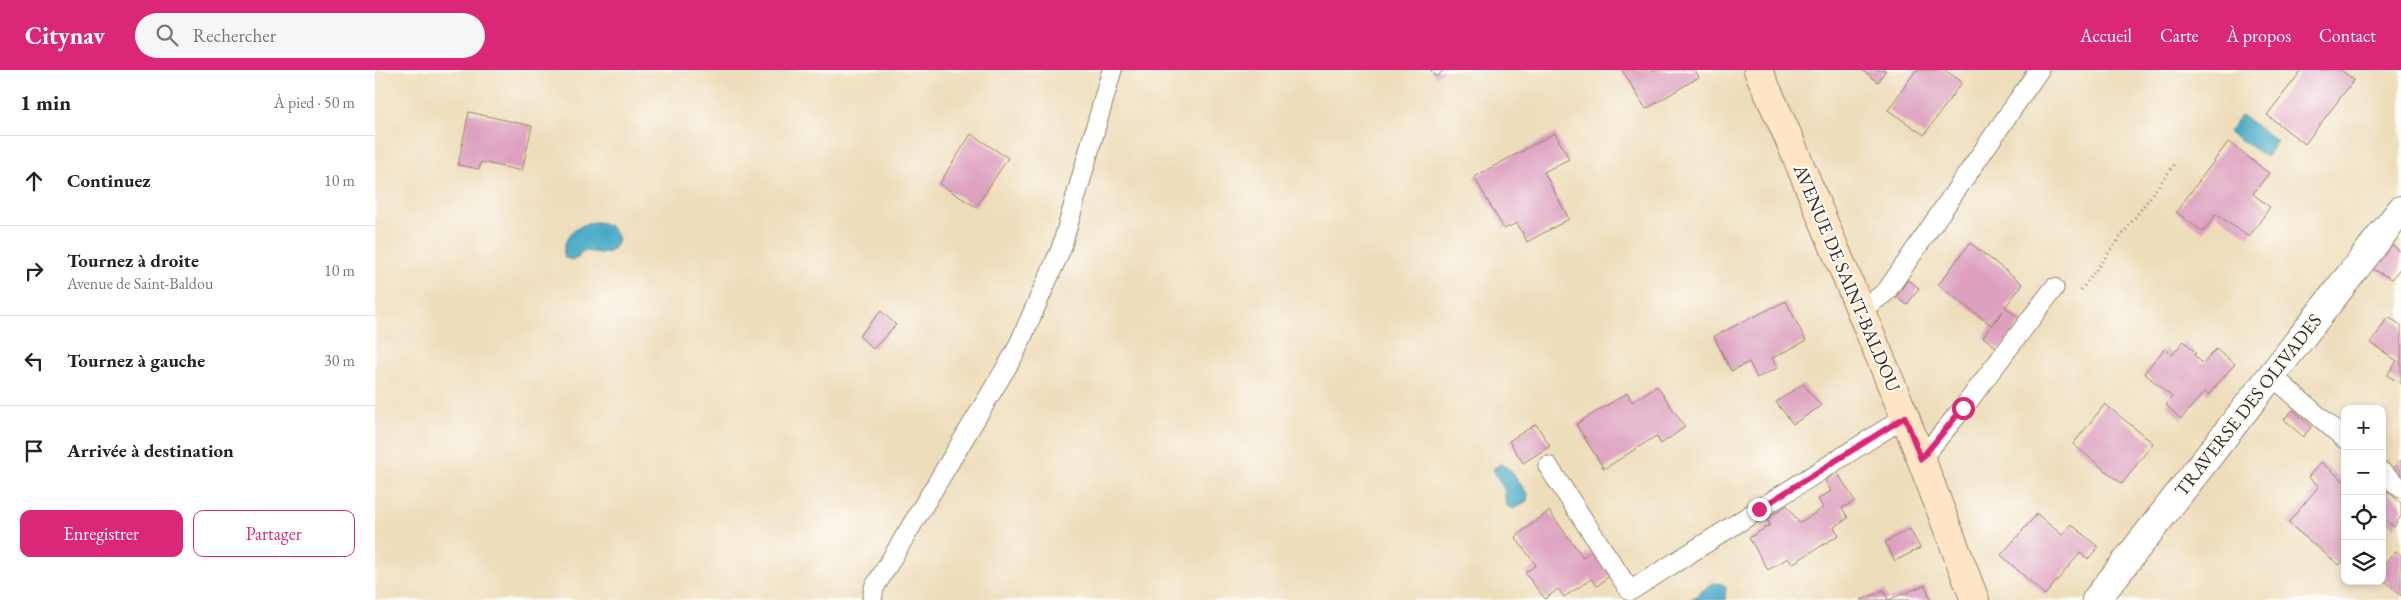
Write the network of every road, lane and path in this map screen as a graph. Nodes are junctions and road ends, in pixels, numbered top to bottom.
1 (1112, 70) edge
2 (1758, 70) edge
3 (2039, 70) edge
4 (2401, 210) edge
5 (2054, 288) dead end
6 (1861, 310) junction
7 (2271, 375) junction
8 (1905, 417) junction
9 (2341, 436) edge
10 (1921, 459) junction
11 (1548, 466) dead end
12 (2386, 475) edge
13 (2401, 488) edge
14 (872, 600) edge
15 (1975, 600) edge
16 (2096, 600) edge

1 - 14 lane
2 - 6 street, AVENUE DE SAINT-BALDOU
3 - 6 lane
4 - 7 street, TRAVERSE DES OLIVADES
5 - 10 lane
6 - 8 street, AVENUE DE SAINT-BALDOU
7 - 9 lane
7 - 16 street, TRAVERSE DES OLIVADES
8 - 10 street, AVENUE DE SAINT-BALDOU
8 - 11 lane
10 - 15 street, AVENUE DE SAINT-BALDOU
12 - 13 lane

